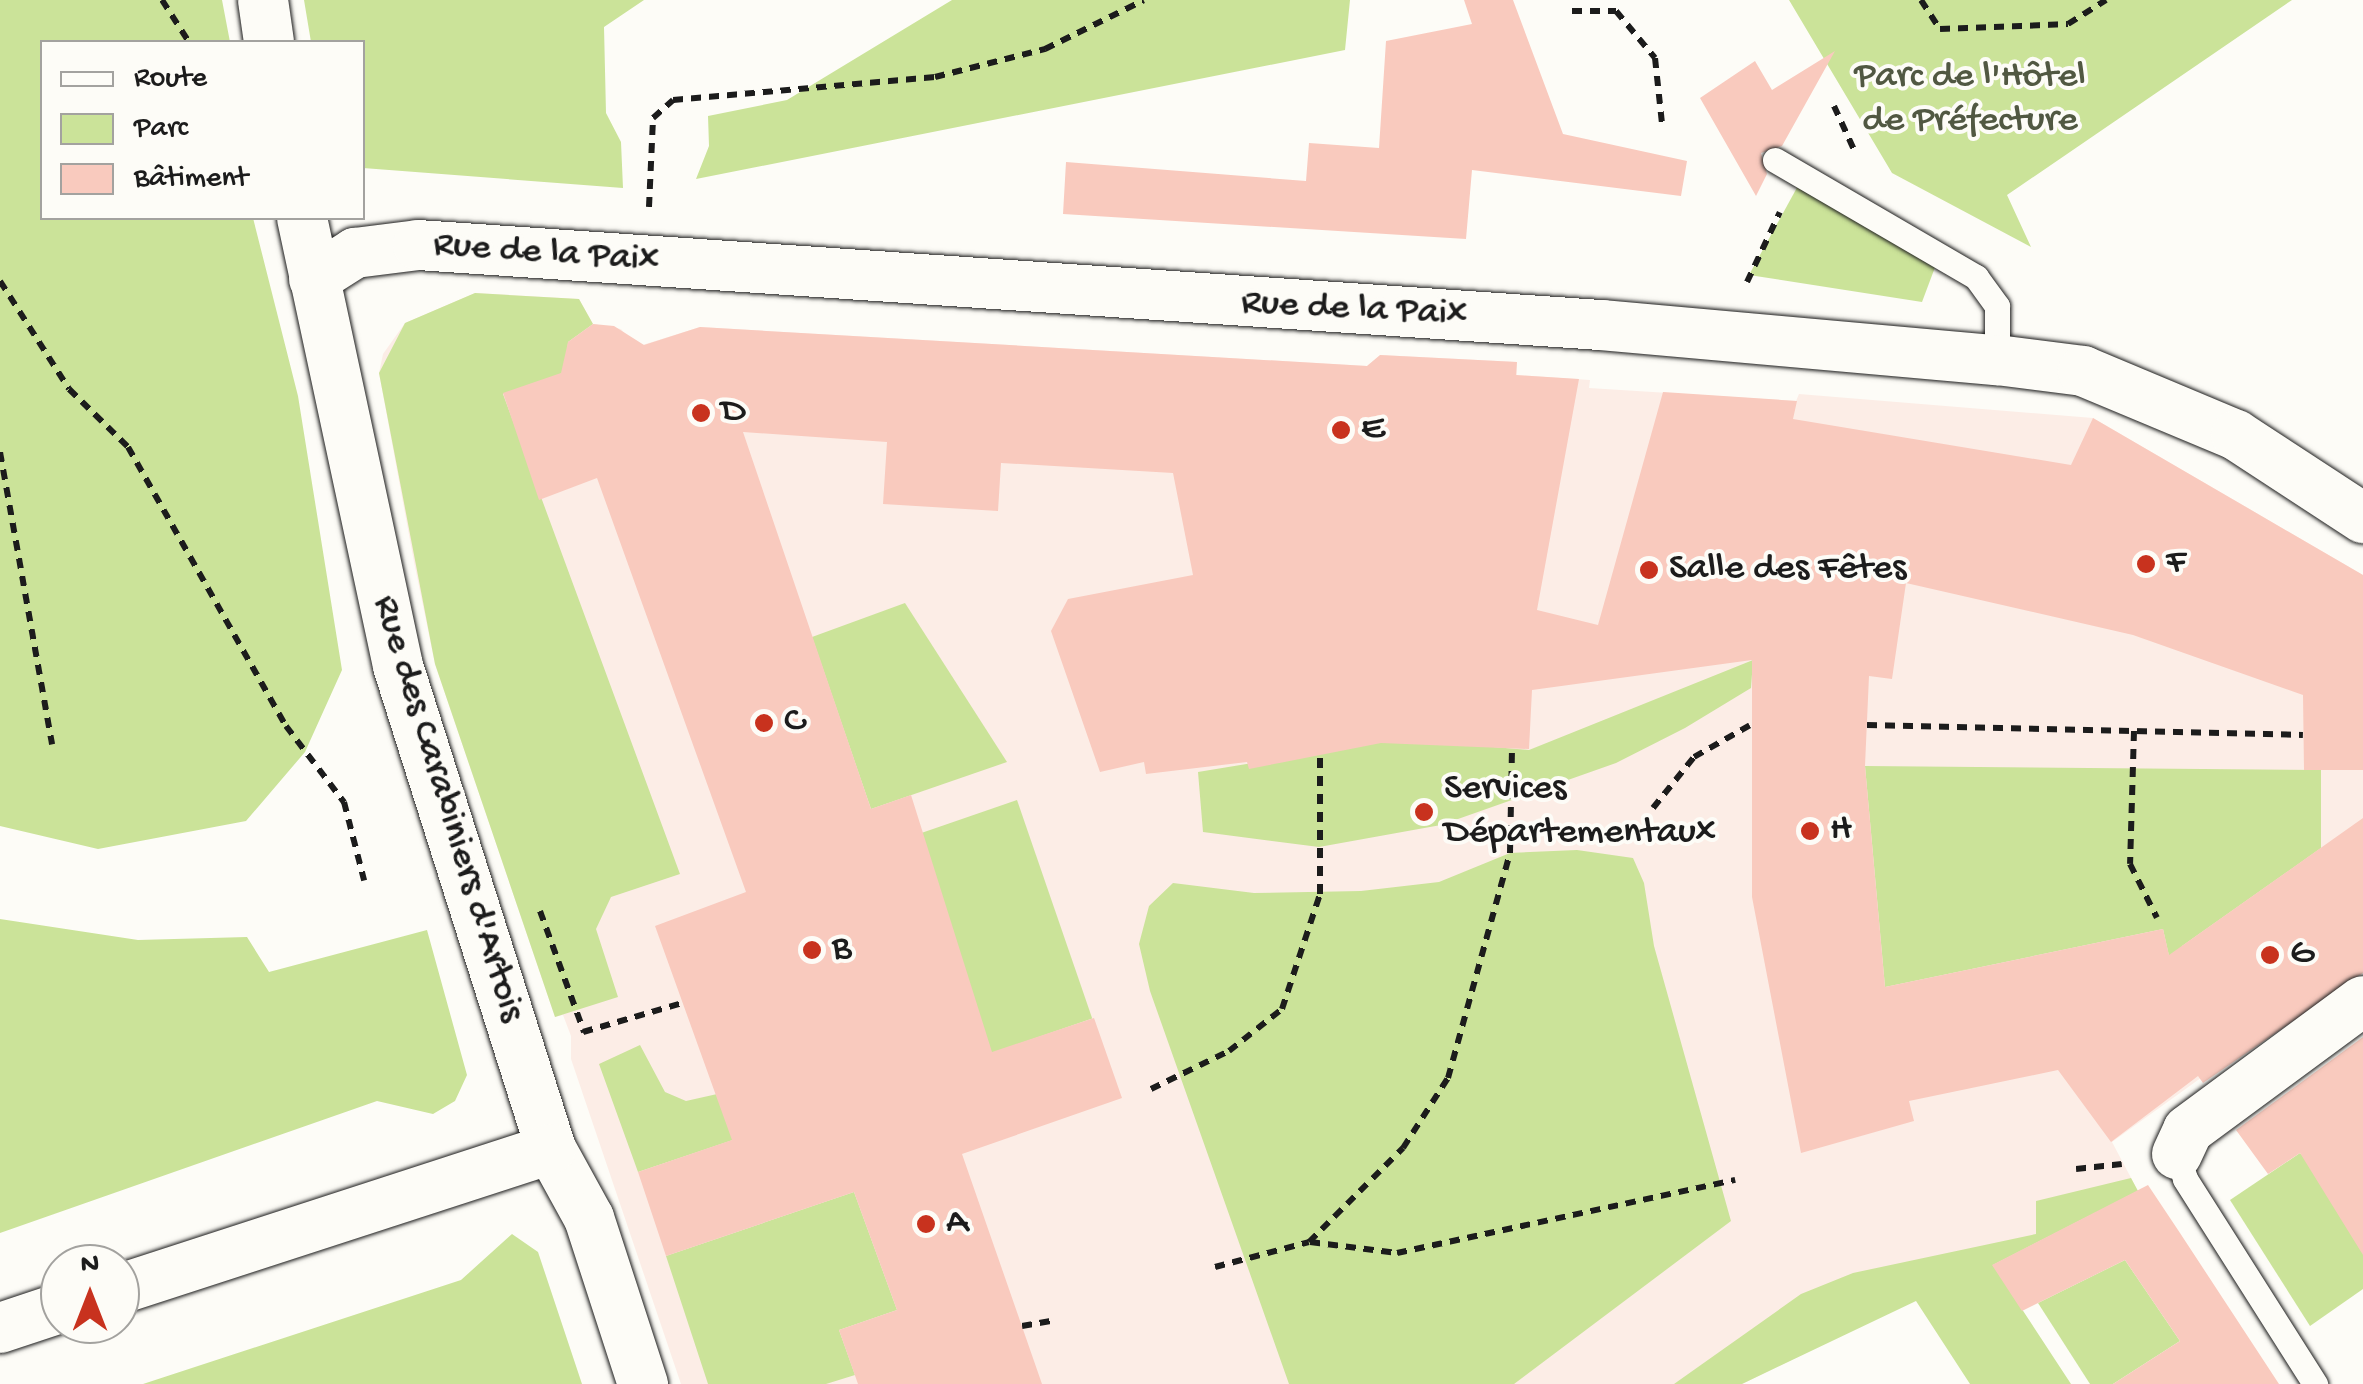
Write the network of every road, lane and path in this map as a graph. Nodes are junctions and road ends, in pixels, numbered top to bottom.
1 (162, 0) edge
2 (263, 0) edge
3 (1144, 0) edge
4 (1921, 0) edge
5 (2106, 0) edge
6 (1572, 11) dead end
7 (187, 40) edge
8 (269, 40) edge
9 (1662, 124) dead end
10 (1775, 160) dead end
11 (1805, 174) junction
12 (652, 188) dead end
13 (302, 220) edge
14 (314, 279) junction
15 (0, 281) edge
16 (1736, 339) junction
17 (1998, 360) junction
18 (0, 452) edge
19 (2363, 518) edge
20 (1750, 725) dead end
21 (1867, 725) dead end
22 (2134, 731) junction
23 (2303, 735) dead end
24 (52, 744) dead end
25 (1512, 748) dead end
26 (1320, 755) dead end
27 (1653, 808) dead end
28 (364, 880) dead end
29 (2157, 918) dead end
30 (2363, 1001) edge
31 (682, 1003) dead end
32 (571, 1036) dead end
33 (1151, 1089) dead end
34 (551, 1149) junction
35 (2177, 1154) joint
36 (1735, 1180) dead end
37 (1309, 1242) junction
38 (1215, 1267) dead end
39 (140, 1283) edge
40 (40, 1315) edge
41 (1052, 1320) dead end
42 (1022, 1326) dead end
43 (0, 1328) edge
44 (644, 1384) edge
45 (2316, 1384) edge

1 - 7 path
2 - 8 street
3 - 12 path
4 - 5 path
6 - 9 path
10 - 11 lane
11 - 16 path
11 - 17 lane
13 - 14 street, Rue des Carabiniers d'Artois
14 - 16 street, Rue de la Paix
14 - 34 street, Rue des Carabiniers d'Artois
15 - 28 path
16 - 17 street, Rue de la Paix
17 - 19 street, Rue de la Paix
18 - 24 path
20 - 27 path
21 - 22 path
22 - 23 path
22 - 29 path
25 - 37 path
26 - 33 path
30 - 35 street
31 - 32 path
34 - 39 street
34 - 44 street, Rue des Carabiniers d'Artois
35 - 45 lane
36 - 37 path
37 - 38 path
40 - 43 street
41 - 42 path

